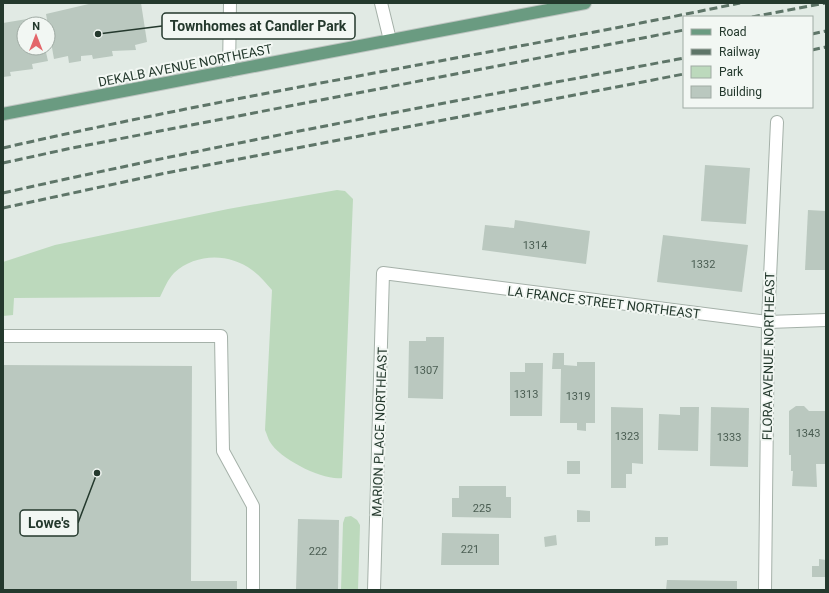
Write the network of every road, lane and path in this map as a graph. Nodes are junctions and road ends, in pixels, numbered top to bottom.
1 (230, 3) edge
2 (381, 3) edge
3 (585, 3) edge
4 (390, 40) junction
5 (229, 71) junction
6 (3, 114) edge
7 (777, 122) dead end
8 (383, 273) joint
9 (826, 320) edge
10 (768, 322) junction
11 (3, 336) edge
12 (253, 590) edge
13 (374, 590) edge
14 (765, 590) edge

1 - 5 street
2 - 4 street
3 - 4 main road, DEKALB AVENUE NORTHEAST
4 - 5 main road, DEKALB AVENUE NORTHEAST
5 - 6 main road, DEKALB AVENUE NORTHEAST
7 - 10 street, FLORA AVENUE NORTHEAST
8 - 10 street, LA FRANCE STREET NORTHEAST
8 - 13 street, MARION PLACE NORTHEAST
9 - 10 street, LA FRANCE STREET NORTHEAST
10 - 14 street, FLORA AVENUE NORTHEAST
11 - 12 street

